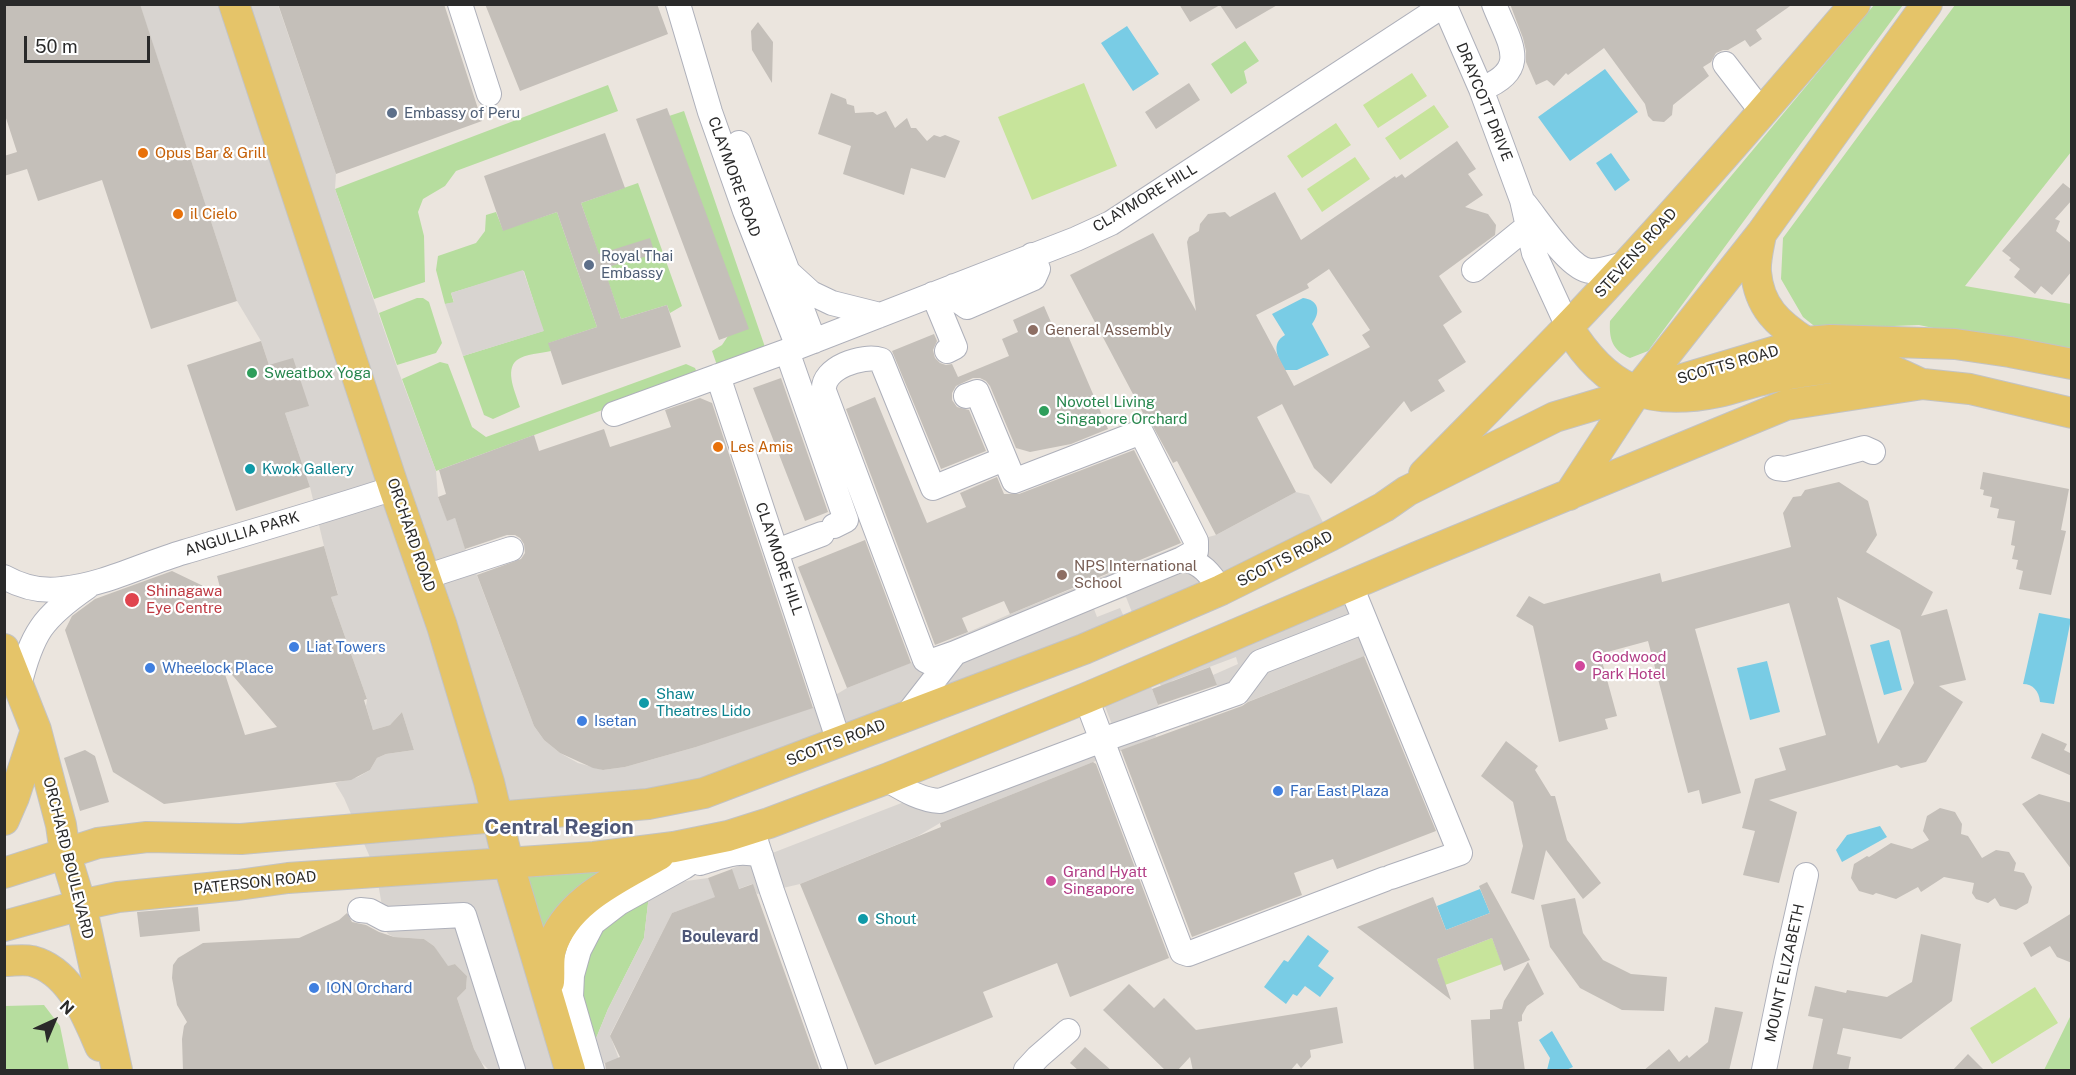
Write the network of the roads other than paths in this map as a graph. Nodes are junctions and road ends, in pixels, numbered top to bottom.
1 (234, 4) edge
2 (460, 4) edge
3 (678, 4) edge
4 (692, 4) edge
5 (1414, 4) edge
6 (1494, 4) edge
7 (1927, 4) edge
8 (1444, 5) edge
9 (1844, 8) edge
10 (1398, 36) junction
11 (1725, 63) dead end
12 (1481, 89) junction
13 (489, 94) dead end
14 (1762, 112) junction
15 (1522, 200) junction
16 (1528, 226) junction
17 (1761, 234) junction
18 (1627, 263) junction
19 (1474, 270) dead end
20 (787, 271) junction
21 (943, 290) junction
22 (880, 315) junction
23 (1568, 327) junction
24 (1806, 342) junction
25 (806, 344) junction
26 (951, 349) dead end
27 (2072, 364) edge
28 (840, 367) junction
29 (718, 376) junction
30 (1923, 384) junction
31 (1637, 391) junction
32 (972, 394) dead end
33 (2072, 413) edge
34 (614, 414) dead end
35 (1873, 452) dead end
36 (1005, 459) junction
37 (1777, 468) dead end
38 (394, 488) junction
39 (1407, 491) junction
40 (1569, 495) junction
41 (511, 549) dead end
42 (777, 551) junction
43 (1182, 559) junction
44 (4, 577) edge
45 (425, 577) junction
46 (92, 584) junction
47 (1351, 586) junction
48 (1221, 590) junction
49 (1365, 621) junction
50 (4, 649) edge
51 (955, 653) junction
52 (12, 681) edge
53 (1086, 698) junction
54 (906, 716) junction
55 (36, 730) junction
56 (1102, 740) junction
57 (839, 742) junction
58 (886, 779) junction
59 (498, 817) junction
60 (4, 820) edge
61 (747, 840) junction
62 (65, 853) junction
63 (679, 857) junction
64 (508, 862) junction
65 (4, 873) edge
66 (1806, 875) dead end
67 (81, 905) junction
68 (360, 910) dead end
69 (4, 926) edge
70 (4, 962) edge
71 (549, 1000) junction
72 (1068, 1031) dead end
73 (111, 1071) edge
74 (117, 1071) edge
75 (513, 1071) edge
76 (570, 1071) edge
77 (592, 1071) edge
78 (835, 1071) edge
79 (1026, 1071) edge
80 (1764, 1071) edge

1 - 38 main road, ORCHARD ROAD
2 - 13 street
3 - 25 street, CLAYMORE ROAD
4 - 20 street, CLAYMORE ROAD
5 - 10 street
6 - 12 street
7 - 17 main road
8 - 10 street, CLAYMORE HILL
8 - 12 street, DRAYCOTT DRIVE
9 - 14 main road, STEVENS ROAD
10 - 21 street, CLAYMORE HILL
11 - 14 street
12 - 15 street, DRAYCOTT DRIVE
14 - 18 main road, STEVENS ROAD
15 - 16 street, DRAYCOTT DRIVE
15 - 18 street, DRAYCOTT DRIVE
16 - 19 street
16 - 23 street, DRAYCOTT DRIVE
17 - 24 main road
17 - 31 main road
18 - 23 main road, STEVENS ROAD
20 - 22 street
20 - 25 street, CLAYMORE ROAD
21 - 22 street, CLAYMORE HILL
21 - 26 street
22 - 25 street, CLAYMORE HILL
23 - 31 main road
23 - 39 main road, STEVENS ROAD
24 - 27 main road, SCOTTS ROAD
24 - 31 main road, SCOTTS ROAD
25 - 28 street
25 - 29 street, CLAYMORE HILL
25 - 42 street
28 - 36 street
28 - 51 street
29 - 34 street, CLAYMORE HILL
29 - 42 street, CLAYMORE HILL
30 - 31 main road
30 - 33 main road
30 - 40 main road
31 - 39 main road, SCOTTS ROAD
31 - 40 main road
32 - 36 street
35 - 37 street
36 - 43 street
38 - 45 main road, ORCHARD ROAD
38 - 46 street, ANGULLIA PARK
39 - 48 main road, SCOTTS ROAD
40 - 47 main road
41 - 45 street
42 - 57 street, CLAYMORE HILL
43 - 48 street
43 - 51 street
44 - 46 street, ANGULLIA PARK
45 - 59 main road, ORCHARD ROAD
46 - 52 street, ANGULLIA PARK
47 - 49 street
47 - 53 main road
48 - 54 main road, SCOTTS ROAD
49 - 56 street
49 - 56 street
50 - 52 main road, ORCHARD BOULEVARD
51 - 54 street
52 - 55 main road, ORCHARD BOULEVARD
53 - 56 street
53 - 58 main road
54 - 57 main road, SCOTTS ROAD
55 - 60 main road
55 - 62 main road, ORCHARD BOULEVARD
56 - 58 street
57 - 59 main road, SCOTTS ROAD
58 - 61 main road
59 - 62 main road
59 - 64 main road, ORCHARD ROAD
61 - 63 main road
61 - 78 street
62 - 65 main road
62 - 67 main road, ORCHARD BOULEVARD
63 - 64 main road
63 - 71 main road
63 - 77 street
64 - 67 main road, PATERSON ROAD
64 - 71 main road, ORCHARD ROAD
66 - 80 street, MOUNT ELIZABETH
67 - 69 main road, PATERSON ROAD
67 - 74 main road, ORCHARD BOULEVARD
68 - 75 street
70 - 73 main road
71 - 76 main road, ORCHARD ROAD
72 - 79 street

